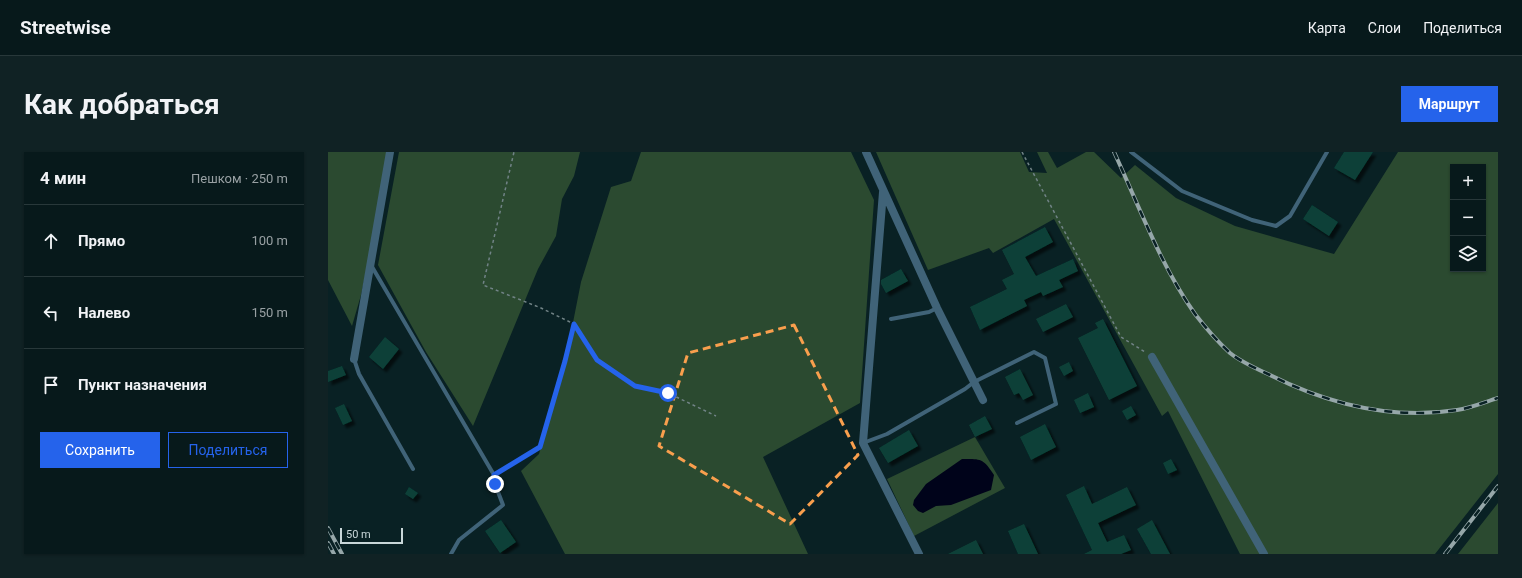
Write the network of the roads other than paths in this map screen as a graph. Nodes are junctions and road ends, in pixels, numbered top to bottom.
1 (390, 152) edge
2 (866, 152) edge
3 (1132, 152) edge
4 (1327, 152) edge
5 (883, 192) junction
6 (371, 264) junction
7 (937, 308) junction
8 (891, 319) dead end
9 (1152, 357) road end
10 (354, 359) joint
11 (974, 382) junction
12 (983, 400) dead end
13 (1017, 423) dead end
14 (863, 443) junction
15 (412, 469) dead end
16 (451, 554) edge
17 (919, 554) edge
18 (1264, 554) edge

1 - 6 street
2 - 5 street
3 - 4 lane
5 - 7 street
5 - 14 street
6 - 10 street
6 - 16 lane
7 - 8 lane
7 - 11 street
9 - 18 street
10 - 15 lane
11 - 12 street
11 - 13 lane
11 - 14 lane
14 - 17 street

